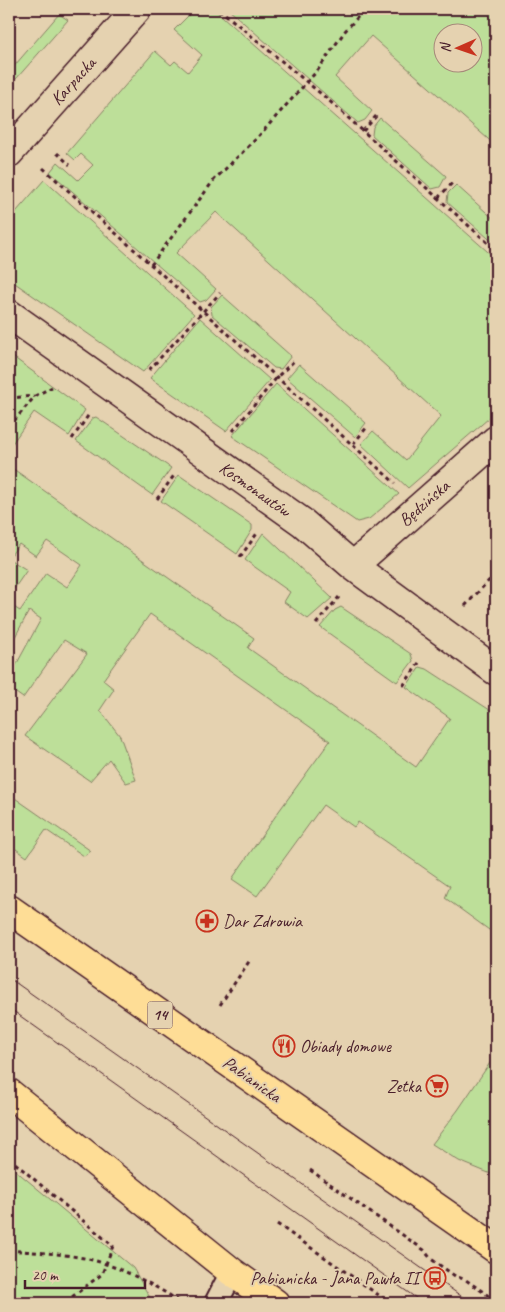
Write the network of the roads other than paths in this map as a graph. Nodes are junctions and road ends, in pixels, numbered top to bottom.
1 (137, 9) edge
2 (9, 153) edge
3 (9, 314) edge
4 (496, 440) edge
5 (352, 566) junction
6 (496, 671) edge
7 (9, 909) edge
8 (9, 1093) edge
9 (496, 1249) edge
10 (232, 1272) junction
11 (216, 1303) edge
12 (275, 1303) edge

1 - 2 street, Karpacka
3 - 5 street, Kosmonautów
4 - 5 street, Będzińska
5 - 6 street, Kosmonautów
7 - 9 main road, Pabianicka / 14
8 - 10 main road
10 - 11 lane
10 - 12 main road

